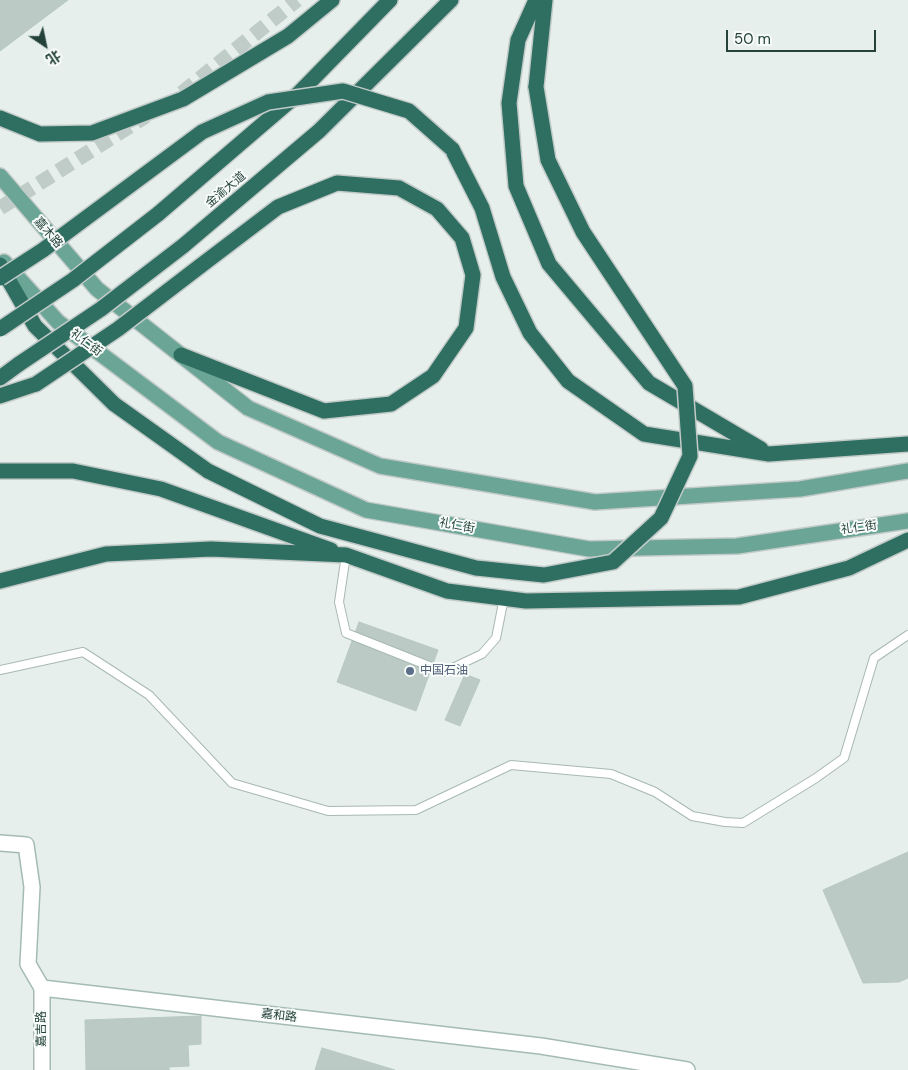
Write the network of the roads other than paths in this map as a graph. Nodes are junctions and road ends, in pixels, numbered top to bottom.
1 (332, 0) edge
2 (390, 0) edge
3 (451, 0) edge
4 (536, 0) edge
5 (546, 0) edge
6 (0, 118) edge
7 (0, 176) edge
8 (0, 258) edge
9 (0, 265) edge
10 (0, 278) edge
11 (0, 329) edge
12 (180, 355) junction
13 (0, 378) edge
14 (0, 396) edge
15 (908, 444) edge
16 (769, 454) junction
17 (0, 471) edge
18 (908, 471) edge
19 (908, 521) edge
20 (908, 540) edge
21 (346, 556) junction
22 (0, 581) edge
23 (504, 598) junction
24 (908, 634) edge
25 (0, 670) edge
26 (0, 843) edge
27 (42, 988) junction
28 (42, 1070) edge
29 (687, 1070) edge

1 - 6 highway
2 - 11 highway, 金渝大道, bridge
3 - 13 highway, 金渝大道, bridge
4 - 16 highway
5 - 9 highway, bridge
7 - 12 main road, 嘉木路
8 - 19 main road, 礼仁街
10 - 16 highway, bridge
12 - 14 highway, bridge
12 - 18 main road
15 - 16 highway
17 - 21 highway
20 - 23 highway
21 - 22 highway
21 - 23 highway
21 - 23 lane
24 - 25 lane
26 - 27 street
27 - 28 street, 嘉吉路
27 - 29 street, 嘉和路

